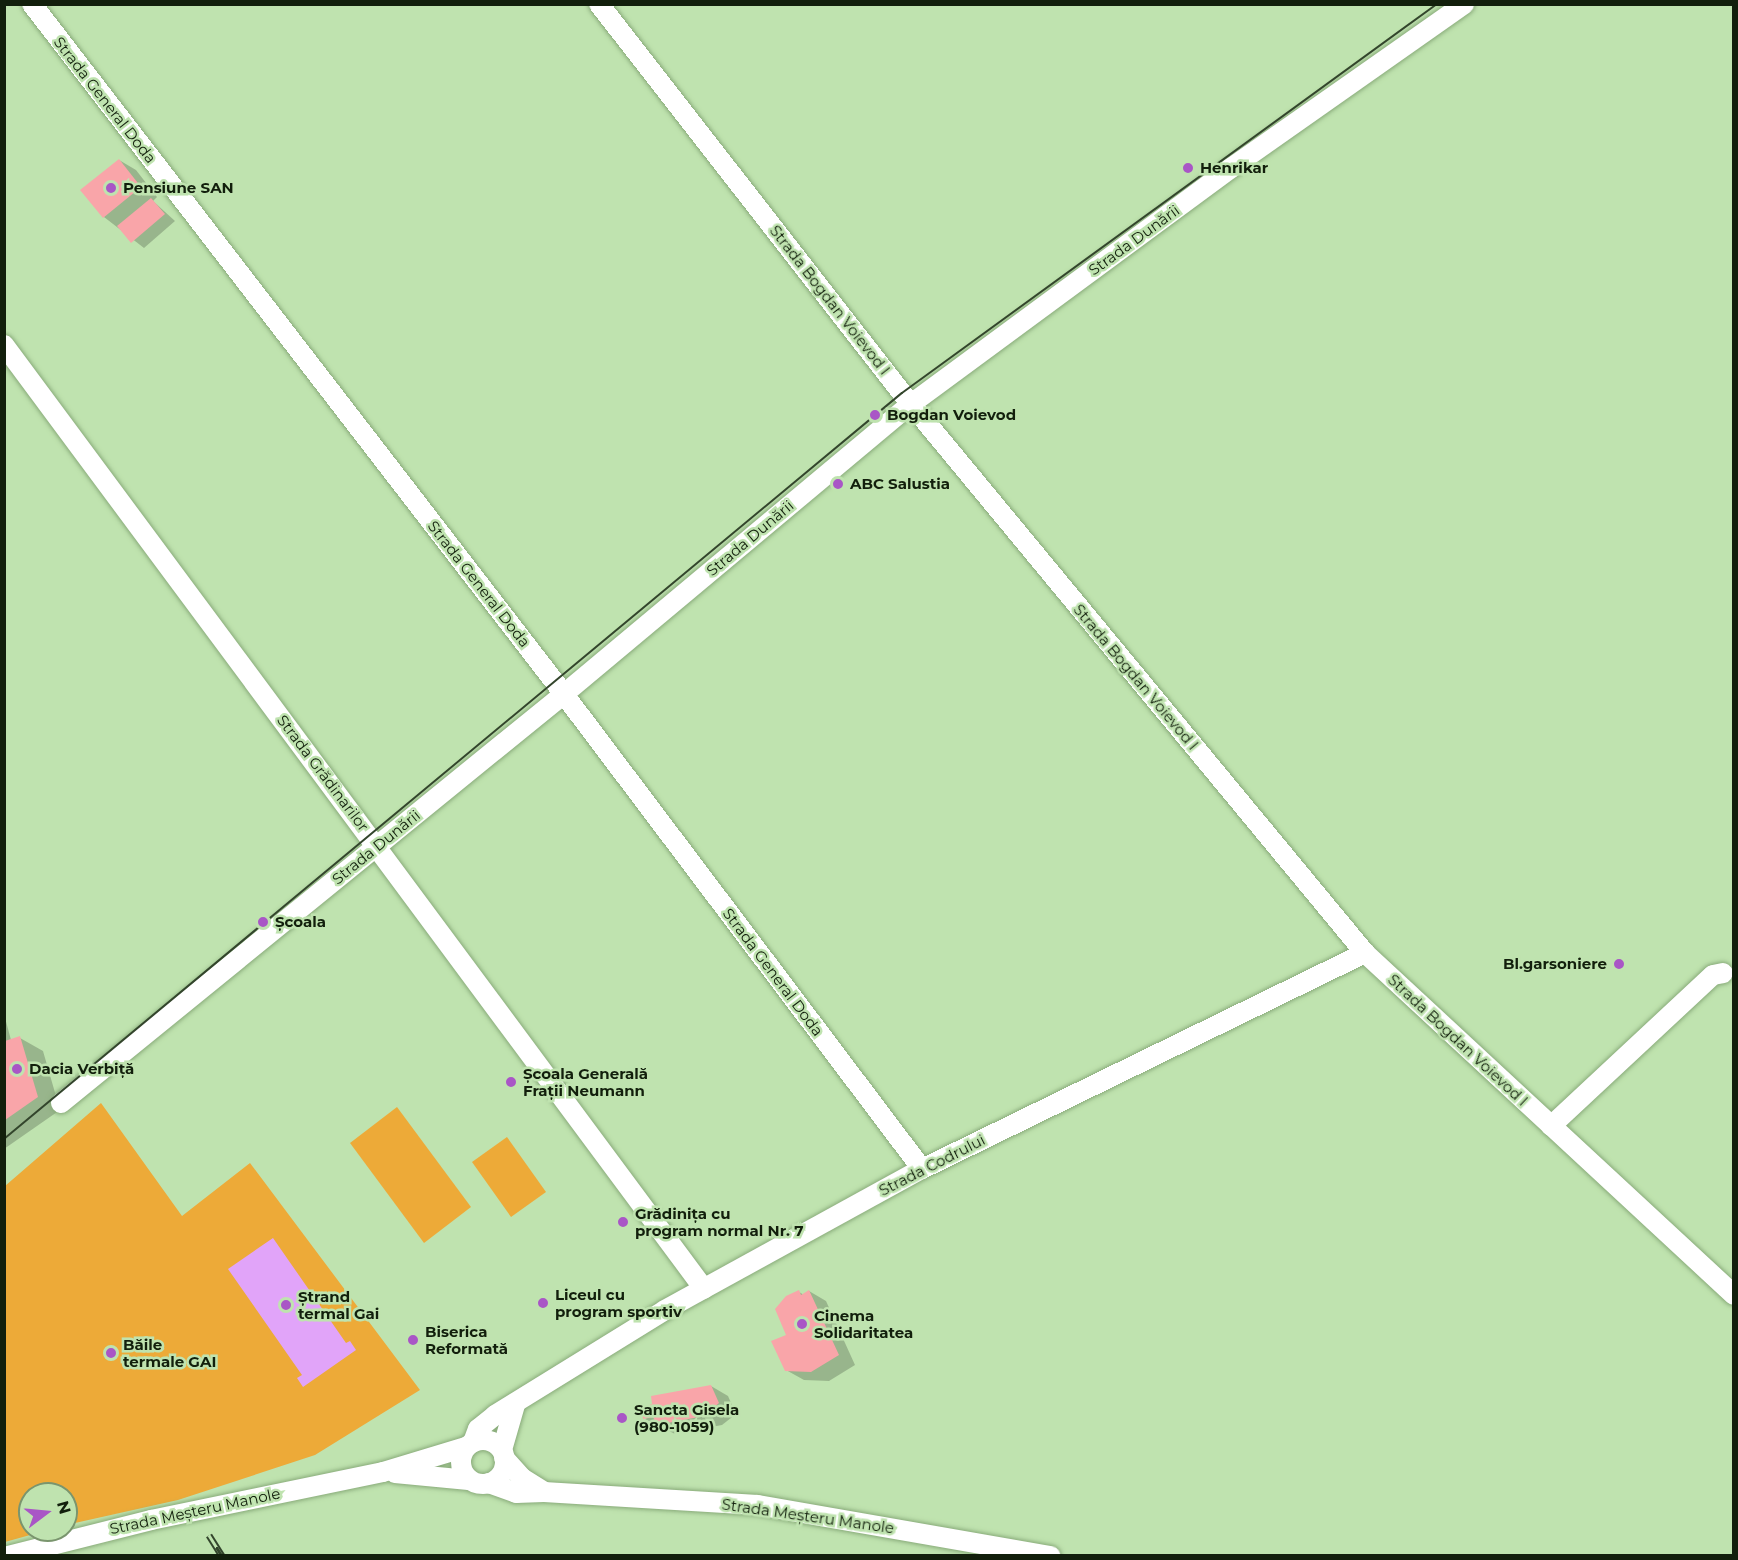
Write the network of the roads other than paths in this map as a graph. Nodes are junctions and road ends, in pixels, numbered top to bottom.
1 (32, 4) edge
2 (599, 4) edge
3 (1464, 4) edge
4 (4, 345) edge
5 (911, 404) junction
6 (564, 694) junction
7 (377, 846) junction
8 (1365, 953) junction
9 (1724, 973) dead end
10 (61, 1103) dead end
11 (1551, 1126) junction
12 (922, 1169) junction
13 (704, 1289) junction
14 (1734, 1294) edge
15 (515, 1405) junction
16 (469, 1444) junction
17 (503, 1454) junction
18 (384, 1472) junction
19 (479, 1481) junction
20 (544, 1492) junction
21 (8, 1556) edge
22 (1051, 1556) edge

1 - 6 street, Strada General Doda
2 - 5 street, Strada Bogdan Voievod I
3 - 5 street, Strada Dunării
4 - 7 street, Strada Grădinarilor
5 - 6 street, Strada Dunării
5 - 8 street, Strada Bogdan Voievod I
6 - 7 street, Strada Dunării
6 - 12 street, Strada General Doda
7 - 10 street, Strada Dunării
7 - 13 street, Strada Grădinarilor
8 - 11 street, Strada Bogdan Voievod I
8 - 12 street, Strada Codrului
9 - 11 street
11 - 14 street, Strada Bogdan Voievod I
12 - 13 street, Strada Codrului
13 - 15 street, Strada Codrului
15 - 16 street, Strada Codrului
15 - 17 street
16 - 17 street
16 - 18 street
16 - 19 street
17 - 19 street
17 - 20 street
18 - 19 street, Strada Meșteru Manole
18 - 21 street, Strada Meșteru Manole
19 - 20 street, Strada Meșteru Manole
20 - 22 street, Strada Meșteru Manole

